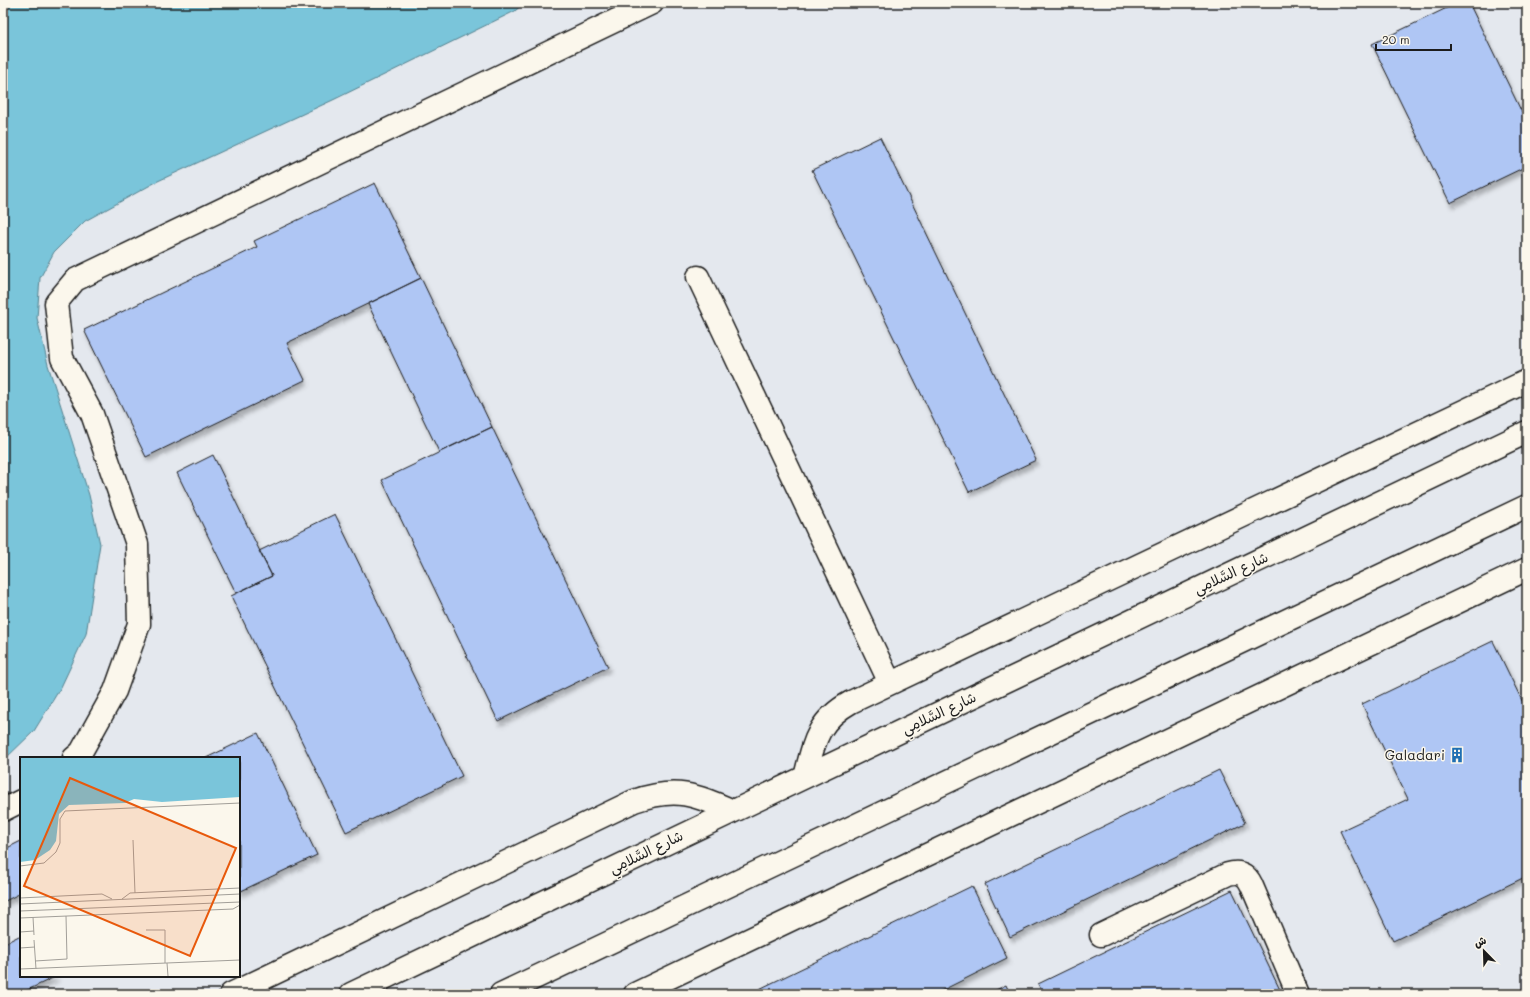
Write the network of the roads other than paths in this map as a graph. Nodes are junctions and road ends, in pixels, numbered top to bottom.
1 (652, 3) edge
2 (698, 277) dead end
3 (1527, 381) edge
4 (1527, 432) edge
5 (1527, 506) edge
6 (1527, 570) edge
7 (890, 683) junction
8 (75, 757) edge
9 (805, 777) junction
10 (20, 802) edge
11 (3, 810) edge
12 (733, 811) junction
13 (1101, 934) dead end
14 (231, 994) edge
15 (351, 994) edge
16 (501, 994) edge
17 (635, 994) edge
18 (1298, 994) edge

1 - 8 street
2 - 7 street
3 - 7 street
4 - 9 street, شارع السَّلامِي
5 - 16 street
6 - 17 street
7 - 9 street
9 - 12 street, شارع السَّلامِي
10 - 11 street
12 - 14 street
12 - 15 street, شارع السَّلامِي
13 - 18 street

